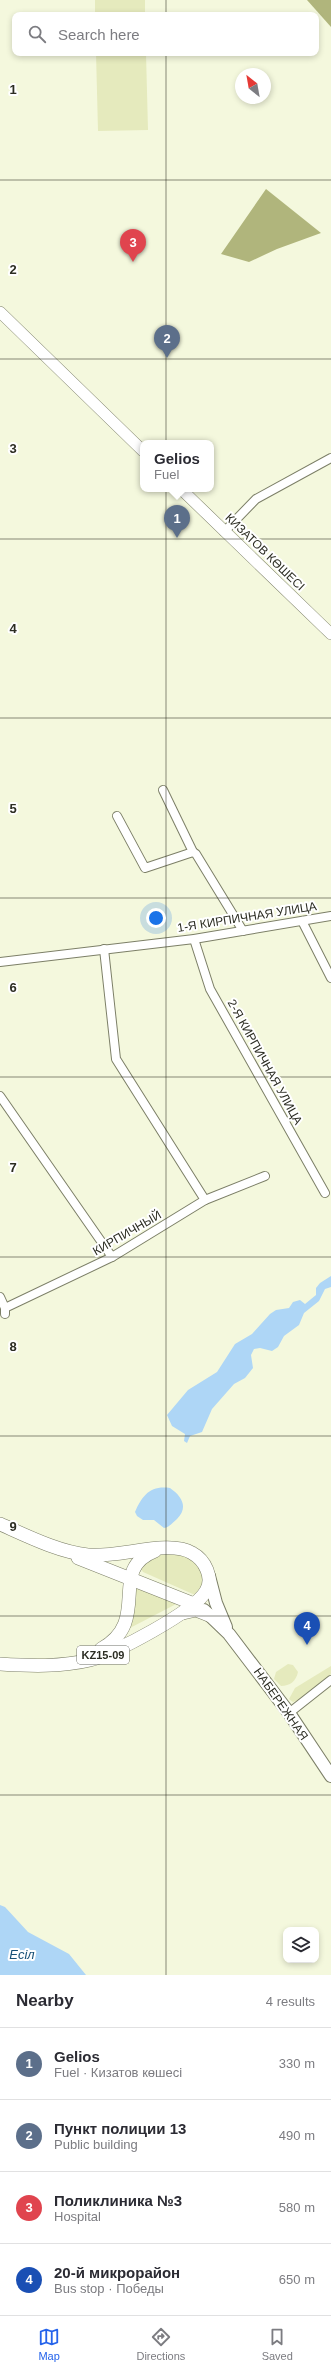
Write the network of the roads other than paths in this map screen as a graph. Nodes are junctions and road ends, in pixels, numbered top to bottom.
1 (0, 312) edge
2 (140, 449) edge
3 (331, 458) edge
4 (184, 492) edge
5 (224, 532) junction
6 (331, 634) edge
7 (163, 790) dead end
8 (117, 816) dead end
9 (193, 852) junction
10 (331, 916) edge
11 (302, 921) junction
12 (243, 931) junction
13 (194, 939) junction
14 (104, 949) junction
15 (0, 962) edge
16 (331, 978) edge
17 (0, 1096) edge
18 (265, 1176) dead end
19 (325, 1193) dead end
20 (205, 1200) junction
21 (112, 1257) junction
22 (0, 1297) edge
23 (0, 1524) edge
24 (27, 1535) junction
25 (168, 1547) junction
26 (141, 1559) junction
27 (209, 1576) junction
28 (130, 1579) junction
29 (153, 1587) junction
30 (194, 1604) junction
31 (211, 1616) junction
32 (174, 1617) junction
33 (229, 1634) junction
34 (0, 1658) edge
35 (0, 1664) edge
36 (331, 1680) edge
37 (289, 1714) junction
38 (331, 1776) edge

1 - 2 main road
3 - 5 street
4 - 5 main road, КИЗАТОВ КӨШЕСІ
5 - 6 main road, КИЗАТОВ КӨШЕСІ
7 - 9 street
8 - 9 street
9 - 12 street
10 - 11 street, 1-Я КИРПИЧНАЯ УЛИЦА
11 - 12 street, 1-Я КИРПИЧНАЯ УЛИЦА
11 - 16 street
12 - 13 street, 1-Я КИРПИЧНАЯ УЛИЦА
13 - 14 street, 1-Я КИРПИЧНАЯ УЛИЦА
13 - 19 street, 2-Я КИРПИЧНАЯ УЛИЦА
14 - 15 street, 1-Я КИРПИЧНАЯ УЛИЦА
14 - 20 street
17 - 21 street
18 - 20 street, КИРПИЧНЫЙ
20 - 21 street, КИРПИЧНЫЙ
21 - 22 street, КИРПИЧНЫЙ
23 - 24 highway
24 - 25 highway
24 - 28 highway
25 - 26 highway
25 - 27 highway
26 - 28 highway
26 - 29 highway
27 - 30 highway, KZ15-09
27 - 33 main road, НАБЕРЕЖНАЯ
28 - 29 highway
28 - 34 highway, KZ15-09
29 - 30 highway
30 - 31 main road, НАБЕРЕЖНАЯ
30 - 32 highway, KZ15-09
31 - 32 highway
31 - 33 main road, НАБЕРЕЖНАЯ
32 - 35 highway, KZ15-09
33 - 37 main road, НАБЕРЕЖНАЯ
36 - 37 street
37 - 38 main road, НАБЕРЕЖНАЯ

